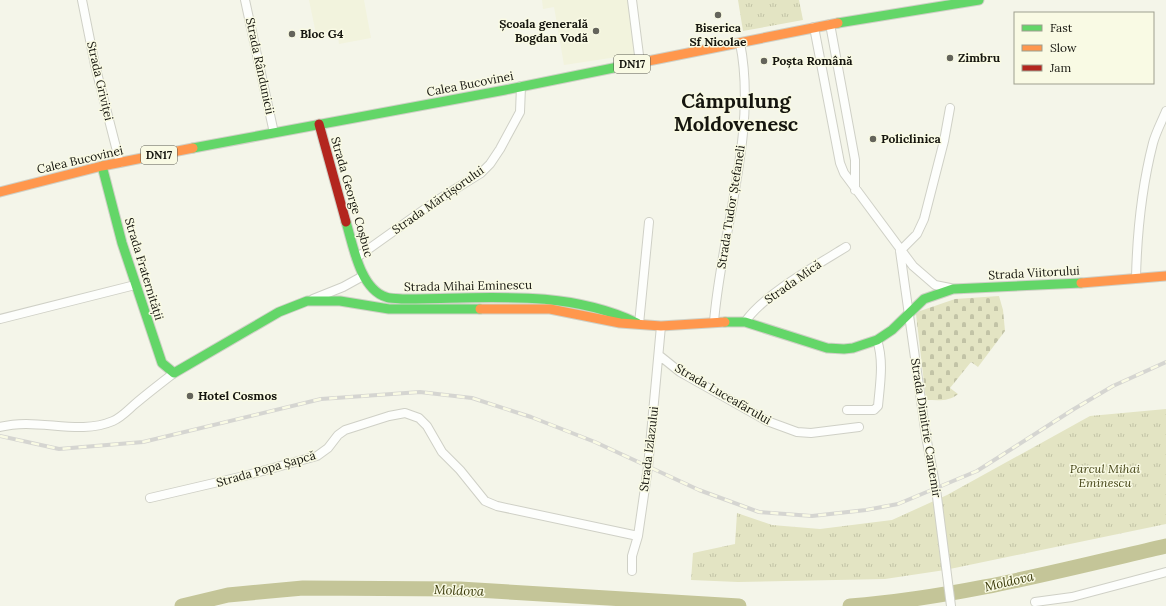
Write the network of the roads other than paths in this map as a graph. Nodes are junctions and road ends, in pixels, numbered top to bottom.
1 (82, 0) edge
2 (245, 0) edge
3 (632, 0) edge
4 (980, 0) edge
5 (945, 3) edge
6 (830, 24) junction
7 (814, 27) junction
8 (740, 43) junction
9 (640, 63) junction
10 (521, 86) junction
11 (950, 108) dead end
12 (1166, 111) edge
13 (319, 124) junction
14 (274, 133) junction
15 (120, 163) junction
16 (102, 166) junction
17 (855, 190) junction
18 (0, 192) edge
19 (649, 222) dead end
20 (846, 247) dead end
21 (900, 251) junction
22 (356, 258) junction
23 (363, 276) junction
24 (1166, 276) edge
25 (1136, 278) junction
26 (135, 285) junction
27 (953, 289) junction
28 (307, 301) junction
29 (909, 312) junction
30 (0, 320) edge
31 (714, 322) junction
32 (745, 322) junction
33 (639, 324) junction
34 (661, 326) junction
35 (877, 340) junction
36 (660, 356) junction
37 (174, 373) junction
38 (847, 410) dead end
39 (0, 427) edge
40 (859, 428) dead end
41 (150, 498) dead end
42 (638, 536) junction
43 (632, 571) dead end
44 (1166, 572) edge
45 (1035, 602) dead end
46 (951, 606) edge

1 - 15 street, Strada Griviței
2 - 14 street, Strada Rândunicii
3 - 9 street
4 - 5 main road, DN17
5 - 6 main road, Calea Bucovinei / DN17
6 - 7 main road, Calea Bucovinei / DN17
6 - 17 street
7 - 8 main road, Calea Bucovinei / DN17
7 - 17 street, Strada Dimitrie Cantemir
8 - 9 main road, Calea Bucovinei / DN17
8 - 31 street, Strada Tudor Ștefaneli
9 - 10 main road, Calea Bucovinei / DN17
10 - 13 main road, Calea Bucovinei / DN17
10 - 22 street, Strada Mărțișorului
11 - 21 street
12 - 25 street
13 - 14 main road, Calea Bucovinei / DN17
13 - 22 main road, Strada George Coșbuc
14 - 15 main road, Calea Bucovinei / DN17
15 - 16 main road, Calea Bucovinei / DN17
16 - 18 main road, Calea Bucovinei / DN17
16 - 26 main road, Strada Fraternității
17 - 21 street, Strada Dimitrie Cantemir
19 - 33 street
20 - 32 street, Strada Mică
21 - 27 street, Strada Dimitrie Cantemir
21 - 29 street, Strada Dimitrie Cantemir
22 - 23 main road, Strada George Coșbuc
23 - 28 street, Strada Mihai Eminescu
23 - 33 main road, Strada Mihai Eminescu
24 - 25 main road, Strada Viitorului
25 - 27 main road, Strada Viitorului
26 - 30 street
26 - 37 main road, Strada Fraternității
27 - 29 main road, Strada Viitorului
28 - 33 main road, Strada Mihai Eminescu
28 - 37 main road, Strada Mihai Eminescu
29 - 35 main road, Strada Mihai Eminescu
29 - 46 street, Strada Dimitrie Cantemir
31 - 32 main road, Strada Mihai Eminescu
31 - 34 main road, Strada Mihai Eminescu
32 - 35 main road, Strada Mihai Eminescu
33 - 34 main road, Strada Mihai Eminescu
34 - 36 street, Strada Izlazului
35 - 38 street
36 - 40 street, Strada Luceafărului
36 - 42 street, Strada Izlazului
37 - 39 street, Strada Mihai Eminescu
41 - 42 street, Strada Popa Șapcă
42 - 43 street, Strada Izlazului
44 - 45 street

